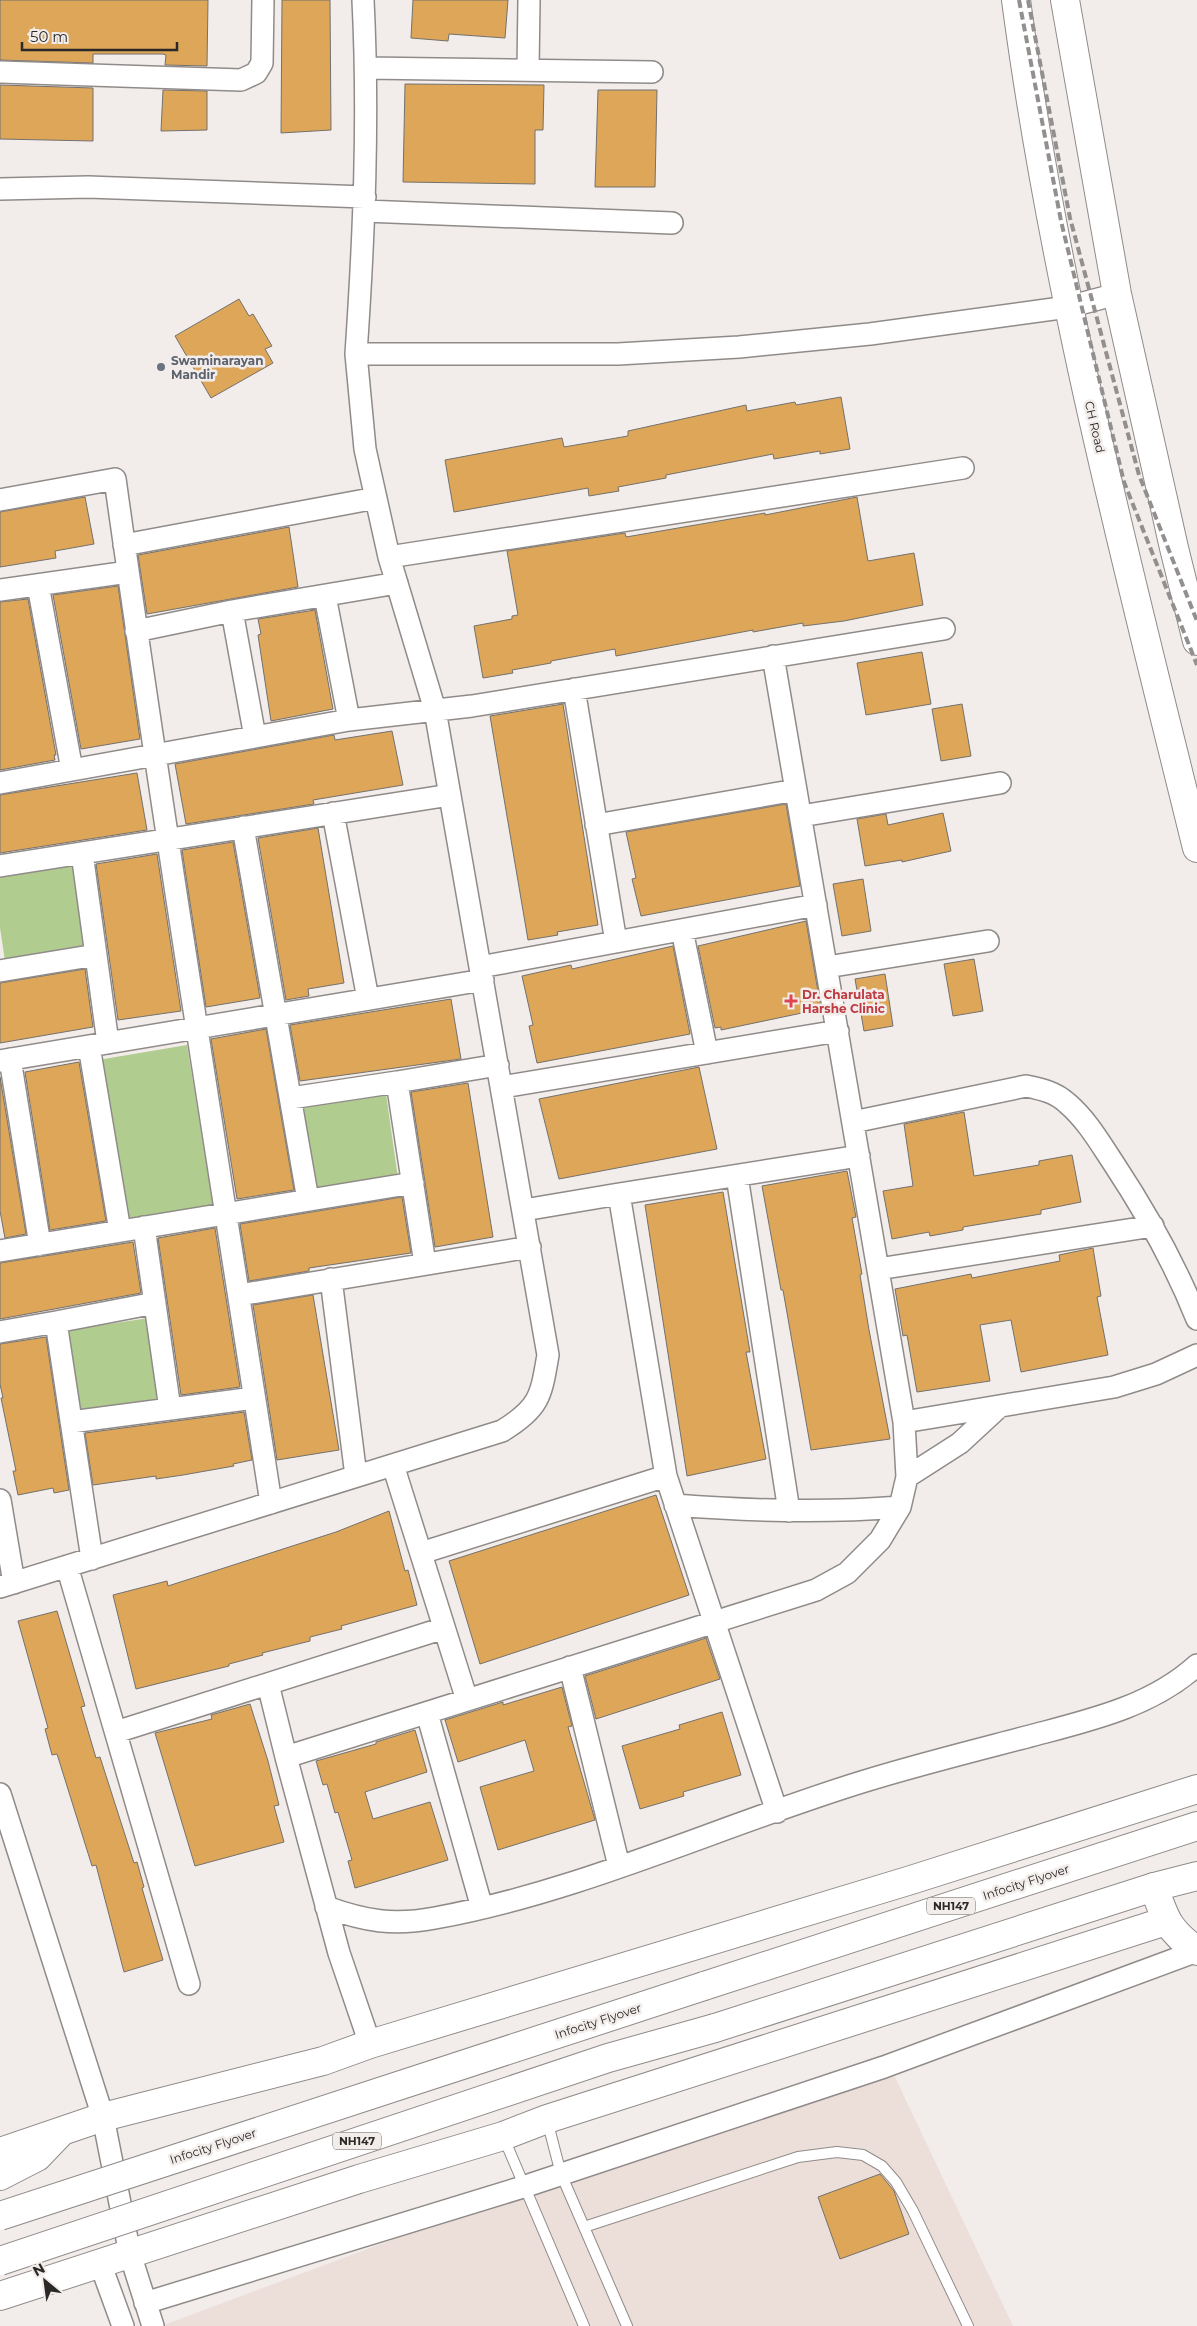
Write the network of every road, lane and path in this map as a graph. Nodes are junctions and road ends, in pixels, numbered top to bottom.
1 (263, 0) edge
2 (363, 0) edge
3 (529, 0) edge
4 (1016, 0) edge
5 (1065, 0) edge
6 (366, 68) junction
7 (528, 70) junction
8 (0, 72) edge
9 (652, 72) dead end
10 (0, 189) edge
11 (365, 204) junction
12 (672, 223) dead end
13 (1117, 294) junction
14 (1068, 307) junction
15 (356, 354) junction
16 (963, 468) dead end
17 (376, 498) junction
18 (0, 500) edge
19 (124, 545) junction
20 (389, 557) junction
21 (128, 572) junction
22 (398, 583) junction
23 (38, 585) junction
24 (0, 590) edge
25 (325, 596) junction
26 (232, 611) junction
27 (944, 629) dead end
28 (136, 630) junction
29 (1197, 641) edge
30 (773, 656) junction
31 (574, 690) junction
32 (435, 710) junction
33 (349, 720) junction
34 (256, 737) junction
35 (154, 755) junction
36 (72, 770) junction
37 (0, 783) edge
38 (1000, 783) dead end
39 (796, 790) junction
40 (450, 795) junction
41 (334, 813) junction
42 (801, 816) junction
43 (596, 825) junction
44 (244, 827) junction
45 (167, 839) junction
46 (1197, 848) edge
47 (82, 853) junction
48 (0, 866) edge
49 (816, 905) junction
50 (682, 930) junction
51 (988, 941) dead end
52 (616, 942) junction
53 (96, 955) junction
54 (827, 967) junction
55 (0, 971) edge
56 (482, 973) junction
57 (368, 999) junction
58 (277, 1014) junction
59 (198, 1028) junction
60 (838, 1031) junction
61 (99, 1044) junction
62 (707, 1053) junction
63 (5, 1060) edge
64 (498, 1065) junction
65 (397, 1082) junction
66 (502, 1088) junction
67 (291, 1098) junction
68 (853, 1122) junction
69 (859, 1156) junction
70 (737, 1176) junction
71 (413, 1183) junction
72 (620, 1194) junction
73 (308, 1200) junction
74 (524, 1210) junction
75 (226, 1213) junction
76 (1153, 1226) junction
77 (144, 1227) junction
78 (120, 1231) junction
79 (40, 1245) junction
80 (530, 1247) junction
81 (0, 1251) edge
82 (425, 1264) junction
83 (878, 1269) junction
84 (330, 1279) junction
85 (239, 1294) junction
86 (155, 1303) junction
87 (1197, 1319) edge
88 (56, 1322) junction
89 (0, 1332) edge
90 (1197, 1355) edge
91 (254, 1398) junction
92 (1000, 1406) junction
93 (170, 1409) junction
94 (71, 1422) junction
95 (904, 1422) junction
96 (393, 1465) junction
97 (356, 1476) junction
98 (666, 1476) junction
99 (907, 1477) junction
100 (0, 1500) edge
101 (270, 1503) junction
102 (675, 1505) junction
103 (900, 1506) junction
104 (789, 1511) junction
105 (421, 1553) junction
106 (92, 1558) junction
107 (67, 1566) junction
108 (7, 1585) edge
109 (713, 1623) junction
110 (444, 1628) junction
111 (1197, 1665) edge
112 (570, 1667) junction
113 (268, 1684) junction
114 (467, 1700) junction
115 (427, 1712) junction
116 (116, 1732) junction
117 (286, 1757) junction
118 (1197, 1789) edge
119 (0, 1794) edge
120 (777, 1812) junction
121 (1197, 1826) edge
122 (619, 1866) junction
123 (1197, 1876) edge
124 (1154, 1887) junction
125 (326, 1907) junction
126 (482, 1908) junction
127 (1166, 1921) junction
128 (1197, 1951) edge
129 (189, 1984) dead end
130 (370, 2044) junction
131 (103, 2117) junction
132 (547, 2119) junction
133 (503, 2136) junction
134 (4, 2166) edge
135 (561, 2174) junction
136 (523, 2187) junction
137 (0, 2216) edge
138 (584, 2227) junction
139 (130, 2254) junction
140 (0, 2261) edge
141 (100, 2263) junction
142 (0, 2296) edge
143 (145, 2303) junction
144 (123, 2326) edge
145 (152, 2326) edge
146 (584, 2326) edge
147 (627, 2326) edge
148 (968, 2326) edge

1 - 8 street
2 - 6 street
3 - 7 street
4 - 14 main road, CH Road
5 - 13 main road
6 - 7 street
6 - 11 street
7 - 9 street
10 - 11 street
11 - 12 street
11 - 15 street
13 - 14 street
13 - 29 main road
14 - 15 street
14 - 46 main road, CH Road
15 - 17 street
16 - 20 street
17 - 19 street
17 - 20 street
18 - 19 street
19 - 21 street
20 - 22 street
21 - 23 street
21 - 28 street
22 - 25 street
22 - 32 street
23 - 24 street
23 - 36 street
25 - 26 street
25 - 33 street
26 - 28 street
26 - 34 street
27 - 30 street
28 - 35 street
30 - 31 street
30 - 39 street
31 - 32 street
31 - 43 street
32 - 33 street
32 - 40 street
33 - 34 street
34 - 35 street
35 - 36 street
35 - 45 street
36 - 37 street
38 - 42 street
39 - 42 street
39 - 43 street
40 - 41 street
40 - 56 street
41 - 44 street
41 - 57 street
42 - 49 street
43 - 52 street
44 - 45 street
44 - 58 street
45 - 47 street
45 - 59 street
47 - 48 street
47 - 53 street
49 - 50 street
49 - 54 street
50 - 52 street
50 - 62 street
51 - 54 street
52 - 56 street
53 - 55 street
53 - 61 street
54 - 60 street
56 - 57 street
56 - 64 street
57 - 58 street
58 - 59 street
58 - 67 street
59 - 61 street
59 - 75 street
60 - 62 street
60 - 68 street
61 - 63 street
61 - 78 street
62 - 66 street
63 - 79 street
64 - 65 street
64 - 66 street
65 - 67 street
65 - 71 street
66 - 74 street
67 - 73 street
68 - 69 street
68 - 76 street
69 - 70 street
69 - 83 street
70 - 72 street
70 - 104 street
71 - 73 street
71 - 82 street
72 - 74 street
72 - 98 street
73 - 75 street
74 - 80 street
75 - 77 street
75 - 85 street
76 - 83 street
76 - 87 street
77 - 78 street
77 - 86 street
78 - 79 street
79 - 81 street
80 - 82 street
80 - 96 street
82 - 84 street
83 - 95 street
84 - 85 street
84 - 97 street
85 - 91 street
86 - 88 street
86 - 93 street
88 - 89 street
88 - 94 street
90 - 92 street
91 - 93 street
91 - 101 street
92 - 95 street
92 - 99 street
93 - 94 street
94 - 106 street
95 - 99 street
96 - 97 street
96 - 105 street
97 - 101 street
98 - 102 street
98 - 105 street
99 - 103 street
100 - 108 street
101 - 106 street
102 - 104 street
102 - 109 street
103 - 104 street
103 - 109 street
105 - 110 street
106 - 107 street
107 - 108 street
107 - 116 street
109 - 112 street
109 - 120 street
110 - 113 street
110 - 114 street
111 - 120 street
112 - 114 street
112 - 122 street
113 - 116 street
113 - 117 street
114 - 115 street
115 - 117 street
115 - 126 street
116 - 129 street
117 - 125 street
118 - 130 main road
119 - 131 street
120 - 122 street
121 - 137 main road, Infocity Flyover / NH147, bridge
122 - 126 street
123 - 124 main road, NH147
124 - 127 main road
124 - 140 main road, NH147, bridge
125 - 126 street
125 - 130 street
127 - 128 main road
127 - 132 main road
128 - 135 street
130 - 131 main road
131 - 134 main road
131 - 139 street
132 - 133 main road
132 - 135 lane
133 - 136 lane
133 - 139 main road
135 - 136 street
135 - 138 lane
136 - 143 street
136 - 146 lane
138 - 147 lane
138 - 148 lane
139 - 141 main road
139 - 143 street
141 - 142 main road
141 - 144 street
143 - 145 street

